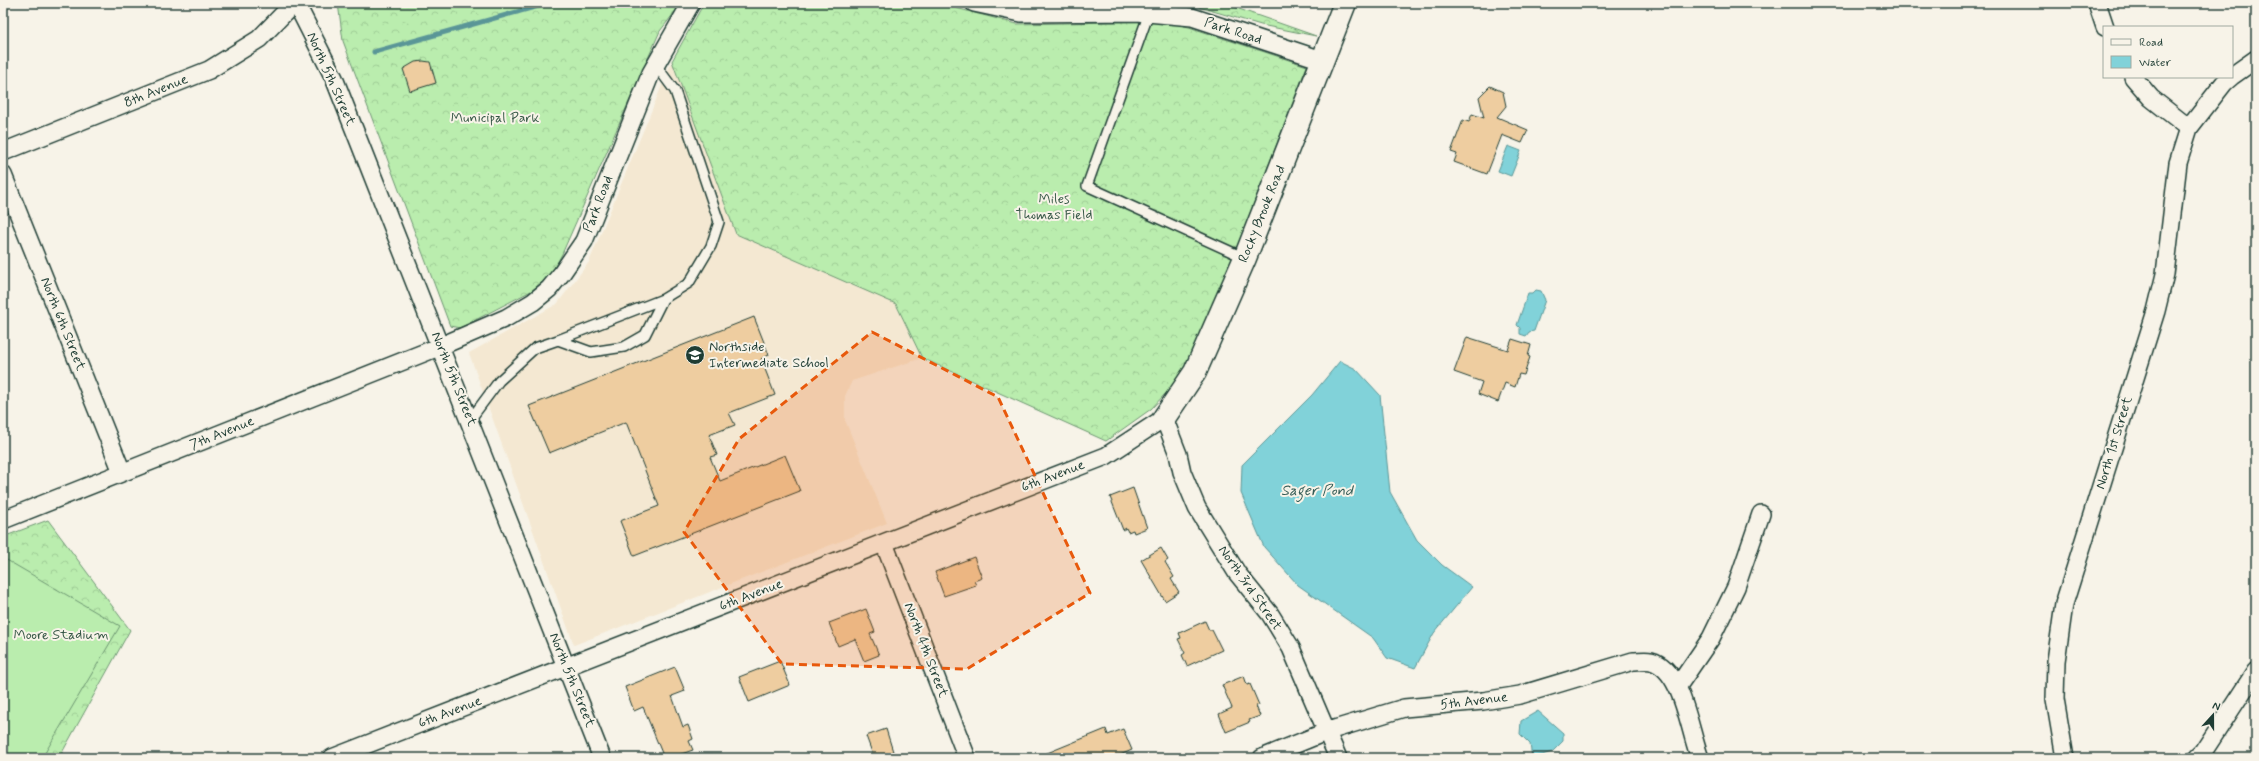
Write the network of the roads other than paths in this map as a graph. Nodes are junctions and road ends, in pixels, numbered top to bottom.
1 (295, 3) edge
2 (691, 3) edge
3 (974, 3) edge
4 (1345, 3) edge
5 (2097, 3) edge
6 (1149, 13) junction
7 (2105, 26) edge
8 (2256, 59) edge
9 (1322, 60) junction
10 (655, 64) junction
11 (2233, 76) edge
12 (2134, 78) edge
13 (2231, 78) edge
14 (2189, 128) junction
15 (3, 152) edge
16 (3, 175) edge
17 (1245, 258) junction
18 (663, 299) junction
19 (558, 340) junction
20 (441, 346) junction
21 (1164, 418) junction
22 (470, 420) junction
23 (122, 472) junction
24 (1761, 514) dead end
25 (3, 520) edge
26 (884, 543) junction
27 (566, 667) junction
28 (2256, 671) edge
29 (1678, 686) junction
30 (1328, 731) junction
31 (332, 758) edge
32 (602, 758) edge
33 (967, 758) edge
34 (1262, 758) edge
35 (1338, 758) edge
36 (1700, 758) edge
37 (2065, 758) edge
38 (2197, 758) edge

1 - 15 street, 8th Avenue
1 - 20 street, North 5th Street
2 - 10 street, Park Road
3 - 6 street, Park Road
4 - 9 street, Rocky Brook Road
5 - 7 street
6 - 9 street, Park Road
6 - 17 lane
8 - 11 street
9 - 17 street, Rocky Brook Road
10 - 18 lane
10 - 20 street, Park Road
12 - 14 street
13 - 14 street
14 - 37 street, North 1st Street
16 - 23 street, North 6th Street
17 - 21 street, Rocky Brook Road
18 - 19 lane
18 - 19 lane
19 - 22 lane
20 - 22 street, North 5th Street
20 - 23 street, 7th Avenue
21 - 26 street, 6th Avenue
21 - 30 street, North 3rd Street
22 - 27 street, North 5th Street
23 - 25 street, 7th Avenue
24 - 29 street
26 - 27 street, 6th Avenue
26 - 33 street, North 4th Street
27 - 31 street, 6th Avenue
27 - 32 street, North 5th Street
28 - 38 street
29 - 30 street, 5th Avenue
29 - 36 street, 5th Avenue
30 - 34 street, 5th Avenue
30 - 35 street, North 3rd Street

